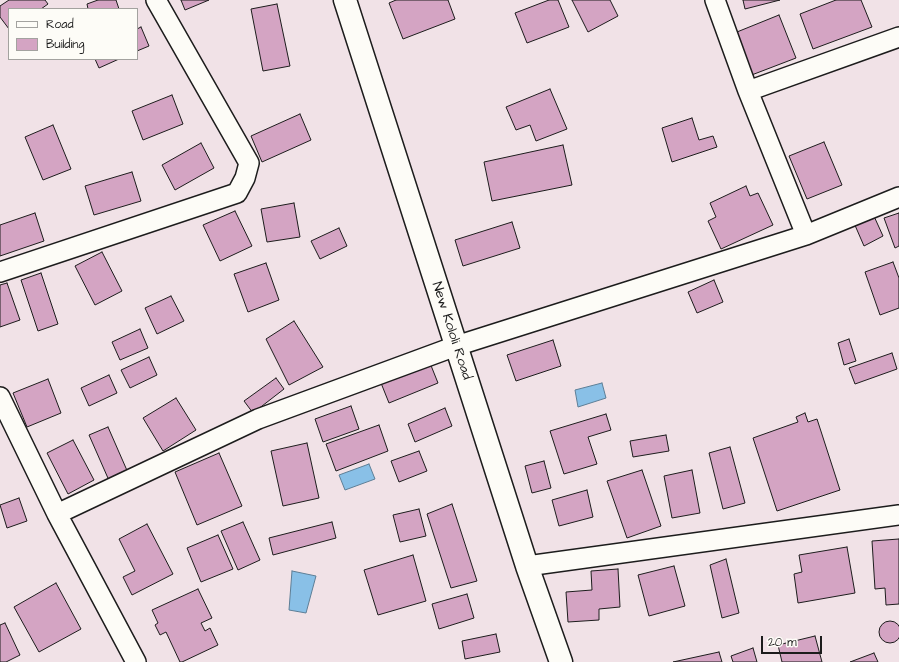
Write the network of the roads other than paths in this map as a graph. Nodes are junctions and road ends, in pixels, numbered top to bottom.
1 (156, 0) edge
2 (345, 0) edge
3 (716, 0) edge
4 (899, 37) edge
5 (748, 91) junction
6 (899, 197) edge
7 (806, 235) junction
8 (0, 272) edge
9 (456, 346) junction
10 (0, 396) edge
11 (58, 514) junction
12 (899, 515) edge
13 (527, 566) junction
14 (136, 662) edge
15 (561, 662) edge

1 - 8 street
2 - 9 street, New Kololi Road
3 - 5 street
4 - 5 street
5 - 7 street
6 - 7 street
7 - 9 street
9 - 11 street
9 - 13 street, New Kololi Road
10 - 11 street
11 - 14 street
12 - 13 street
13 - 15 street, New Kololi Road

